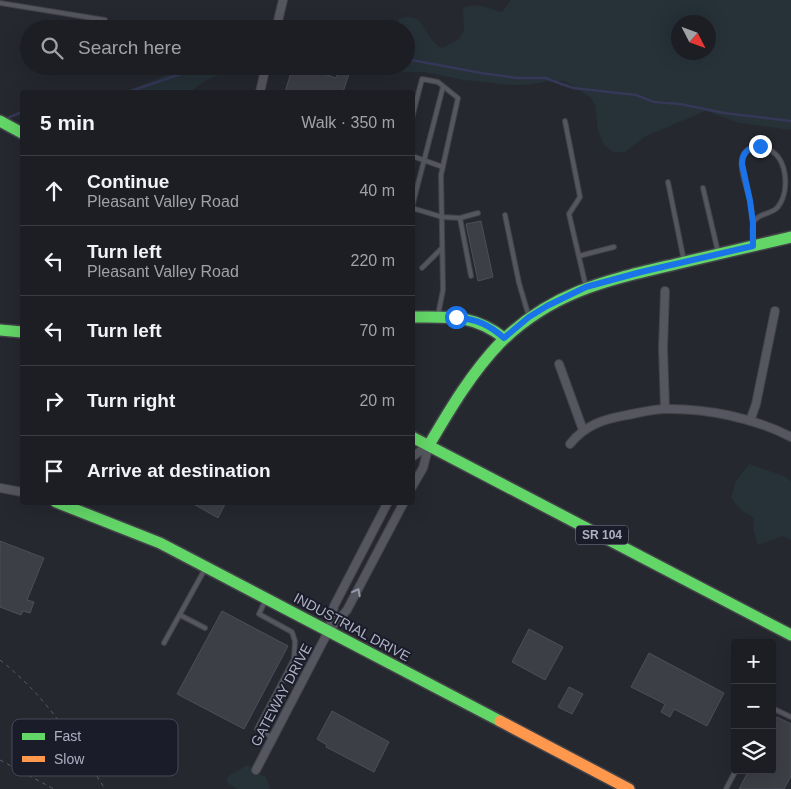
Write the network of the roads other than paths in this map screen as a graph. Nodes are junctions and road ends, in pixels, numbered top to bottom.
1 (283, 0) edge
2 (0, 3) edge
3 (105, 20) dead end
4 (278, 20) edge
5 (264, 75) edge
6 (443, 87) junction
7 (260, 90) edge
8 (415, 106) edge
9 (565, 121) dead end
10 (4, 123) edge
11 (20, 132) edge
12 (415, 157) edge
13 (424, 160) junction
14 (443, 167) junction
15 (668, 182) dead end
16 (703, 188) dead end
17 (415, 198) edge
18 (415, 208) edge
19 (478, 213) dead end
20 (505, 215) dead end
21 (442, 217) junction
22 (460, 218) junction
23 (753, 223) junction
24 (791, 237) edge
25 (753, 246) junction
26 (614, 247) dead end
27 (441, 249) junction
28 (718, 254) junction
29 (579, 256) junction
30 (684, 262) junction
31 (422, 268) dead end
32 (471, 276) dead end
33 (586, 287) junction
34 (665, 291) dead end
35 (775, 311) dead end
36 (415, 317) edge
37 (438, 317) junction
38 (529, 317) junction
39 (0, 330) edge
40 (20, 332) edge
41 (504, 338) junction
42 (559, 364) dead end
43 (665, 409) junction
44 (750, 421) junction
45 (583, 430) junction
46 (791, 437) edge
47 (415, 438) edge
48 (570, 444) dead end
49 (428, 445) junction
50 (415, 455) edge
51 (415, 482) edge
52 (0, 488) edge
53 (20, 492) edge
54 (64, 505) edge
55 (386, 505) edge
56 (402, 505) edge
57 (206, 567) junction
58 (266, 599) junction
59 (180, 615) junction
60 (205, 628) dead end
61 (328, 632) junction
62 (791, 635) edge
63 (164, 643) dead end
64 (776, 710) edge
65 (791, 716) edge
66 (273, 738) junction
67 (256, 770) dead end
68 (734, 774) edge
69 (630, 789) edge
70 (726, 789) edge

1 - 4 street
2 - 3 lane
5 - 7 street
6 - 8 lane
6 - 13 lane
6 - 14 lane
9 - 29 lane
10 - 11 street
12 - 13 lane
13 - 14 lane
13 - 17 lane
14 - 21 lane
15 - 30 lane
16 - 28 lane
18 - 21 lane
19 - 22 lane
20 - 38 lane
21 - 22 lane
21 - 27 lane
22 - 32 lane
23 - 23 lane
23 - 25 lane
24 - 25 street
25 - 28 street
26 - 29 lane
27 - 31 lane
27 - 37 lane
28 - 30 street
29 - 33 lane
30 - 33 street
33 - 38 street
34 - 43 street
35 - 44 street
36 - 37 street
37 - 41 street
38 - 41 street
39 - 40 street
41 - 49 street
42 - 45 street
43 - 44 street
43 - 45 street
44 - 46 street
45 - 48 street
47 - 49 street, SR 104
49 - 50 street
49 - 51 street
49 - 62 street, SR 104
52 - 53 street
54 - 57 street, INDUSTRIAL DRIVE
55 - 61 street, GATEWAY DRIVE
61 -> 56 street, GATEWAY DRIVE
57 - 58 street, INDUSTRIAL DRIVE
57 - 59 lane
58 - 61 street, INDUSTRIAL DRIVE
58 - 66 lane
59 - 60 lane
59 - 63 lane
61 - 66 street, GATEWAY DRIVE
61 - 69 street, INDUSTRIAL DRIVE
64 - 65 lane
66 - 67 street, GATEWAY DRIVE
68 - 70 lane

